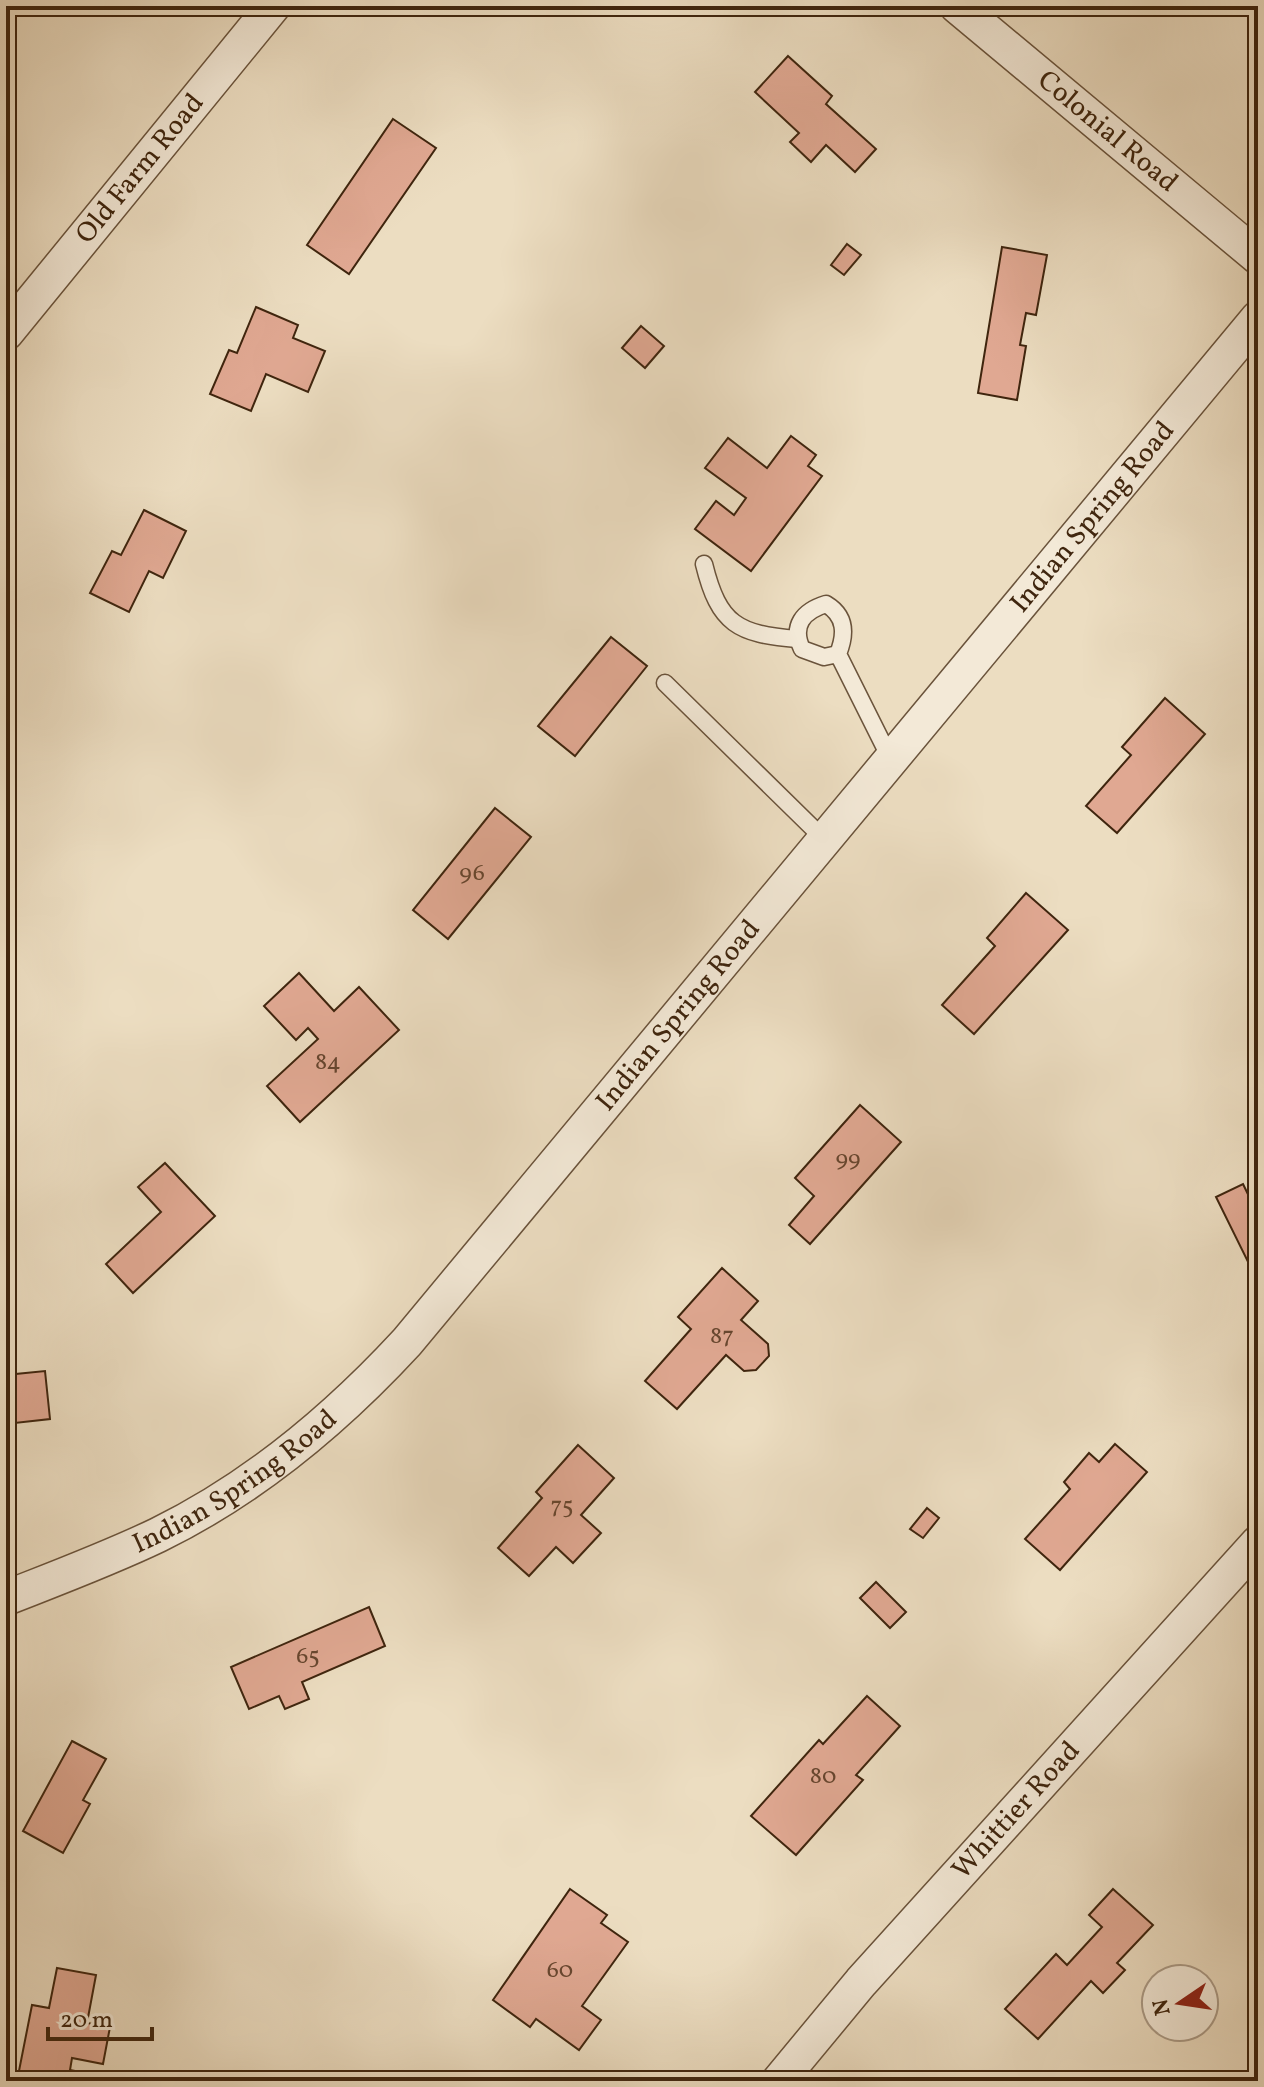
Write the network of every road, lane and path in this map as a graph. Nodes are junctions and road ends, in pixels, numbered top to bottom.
1 (273, 6) edge
2 (957, 6) edge
3 (1258, 257) edge
4 (1258, 318) edge
5 (6, 333) edge
6 (704, 564) dead end
7 (797, 639) junction
8 (838, 654) junction
9 (665, 683) dead end
10 (891, 760) junction
11 (825, 840) junction
12 (1258, 1543) edge
13 (6, 1598) edge
14 (779, 2081) edge

1 - 5 street, Old Farm Road
2 - 3 street, Colonial Road
4 - 10 street, Indian Spring Road
6 - 7 lane
7 - 8 lane
7 - 8 lane
8 - 10 lane
9 - 11 lane
10 - 11 street, Indian Spring Road
11 - 13 street, Indian Spring Road
12 - 14 street, Whittier Road

